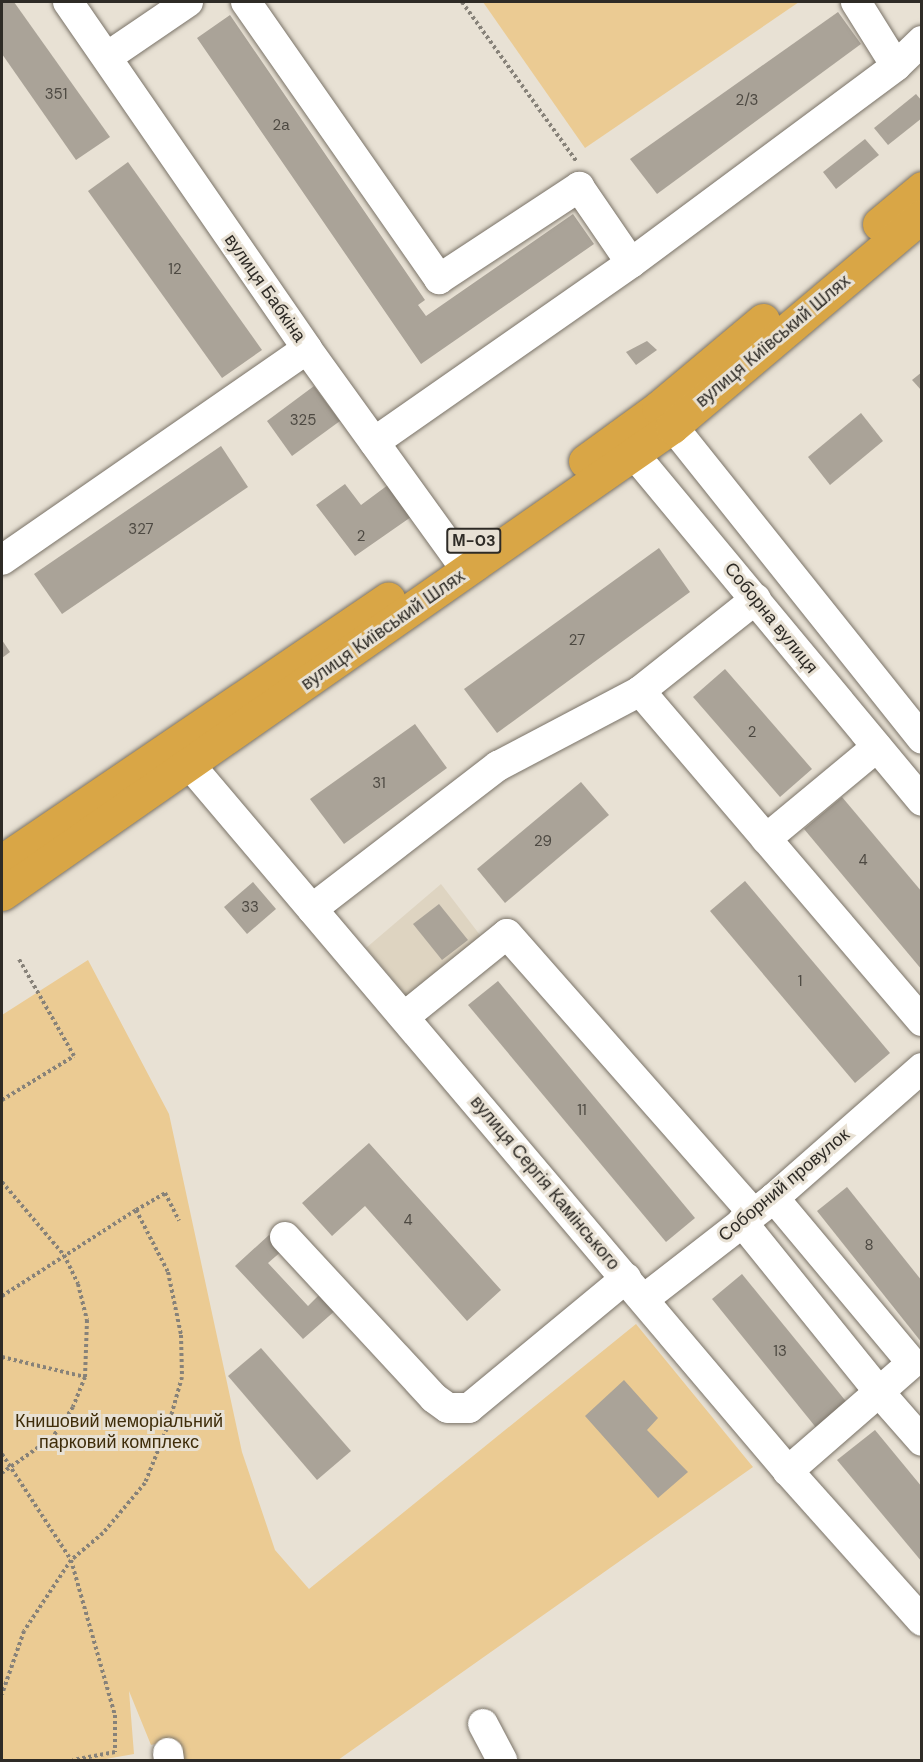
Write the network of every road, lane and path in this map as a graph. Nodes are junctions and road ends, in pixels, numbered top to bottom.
1 (68, 2) edge
2 (188, 2) edge
3 (246, 2) edge
4 (462, 2) edge
5 (856, 2) edge
6 (921, 41) edge
7 (107, 57) junction
8 (896, 66) junction
9 (579, 187) junction
10 (921, 188) edge
11 (921, 216) edge
12 (631, 263) junction
13 (307, 349) junction
14 (665, 417) junction
15 (374, 442) junction
16 (627, 445) junction
17 (2, 560) edge
18 (461, 562) junction
19 (756, 599) junction
20 (640, 691) junction
21 (921, 739) edge
22 (877, 747) junction
23 (181, 754) junction
24 (921, 801) edge
25 (766, 839) junction
26 (2, 861) edge
27 (2, 894) edge
28 (312, 909) junction
29 (19, 959) dead end
30 (404, 1017) junction
31 (921, 1021) edge
32 (921, 1068) edge
33 (2, 1100) edge
34 (2, 1182) edge
35 (136, 1210) junction
36 (756, 1211) junction
37 (179, 1221) dead end
38 (285, 1237) dead end
39 (64, 1255) junction
40 (635, 1289) junction
41 (2, 1296) edge
42 (2, 1357) edge
43 (85, 1377) junction
44 (879, 1392) junction
45 (921, 1441) edge
46 (2, 1454) edge
47 (11, 1470) junction
48 (788, 1471) junction
49 (2, 1473) edge
50 (71, 1560) junction
51 (921, 1621) edge
52 (2, 1694) edge
53 (483, 1724) dead end
54 (73, 1761) edge
55 (502, 1761) edge

1 - 7 street, вулиця Бабкіна
2 - 7 street
3 - 9 street
4 - 9 path
5 - 8 street
6 - 8 street
7 - 13 street, вулиця Бабкіна
8 - 12 street
9 - 12 street
10 - 14 highway, вулиця Київський Шлях / М-03
11 - 14 highway, вулиця Київський Шлях / М-03
12 - 15 street
13 - 15 street, вулиця Бабкіна
13 - 17 street
14 - 16 highway, вулиця Київський Шлях / М-03
14 - 21 street
15 - 18 street, вулиця Бабкіна
16 - 18 highway, вулиця Київський Шлях / М-03
16 - 19 street, Соборна вулиця
18 - 23 highway, вулиця Київський Шлях / М-03
19 - 20 street
19 - 22 street, Соборна вулиця
20 - 25 street
20 - 28 street
22 - 24 street, Соборна вулиця
22 - 25 street
23 - 26 highway, вулиця Київський Шлях / М-03
23 - 27 highway, вулиця Київський Шлях / М-03
23 - 28 street, вулиця Сергія Камінського
25 - 31 street
28 - 30 street, вулиця Сергія Камінського
29 - 33 path
30 - 36 street
30 - 40 street, вулиця Сергія Камінського
32 - 36 street, Соборний провулок
34 - 39 path
35 - 37 path
35 - 39 path
35 - 50 path
36 - 40 street, Соборний провулок
36 - 44 street
36 - 44 street
38 - 40 street, Соборний провулок
39 - 41 path
39 - 43 path
40 - 48 street, вулиця Сергія Камінського
42 - 43 path
43 - 47 path
44 - 45 street
44 - 48 street
46 - 47 path
47 - 49 path
47 - 50 path
48 - 51 street, вулиця Сергія Камінського
50 - 52 path
50 - 54 path
53 - 55 street

